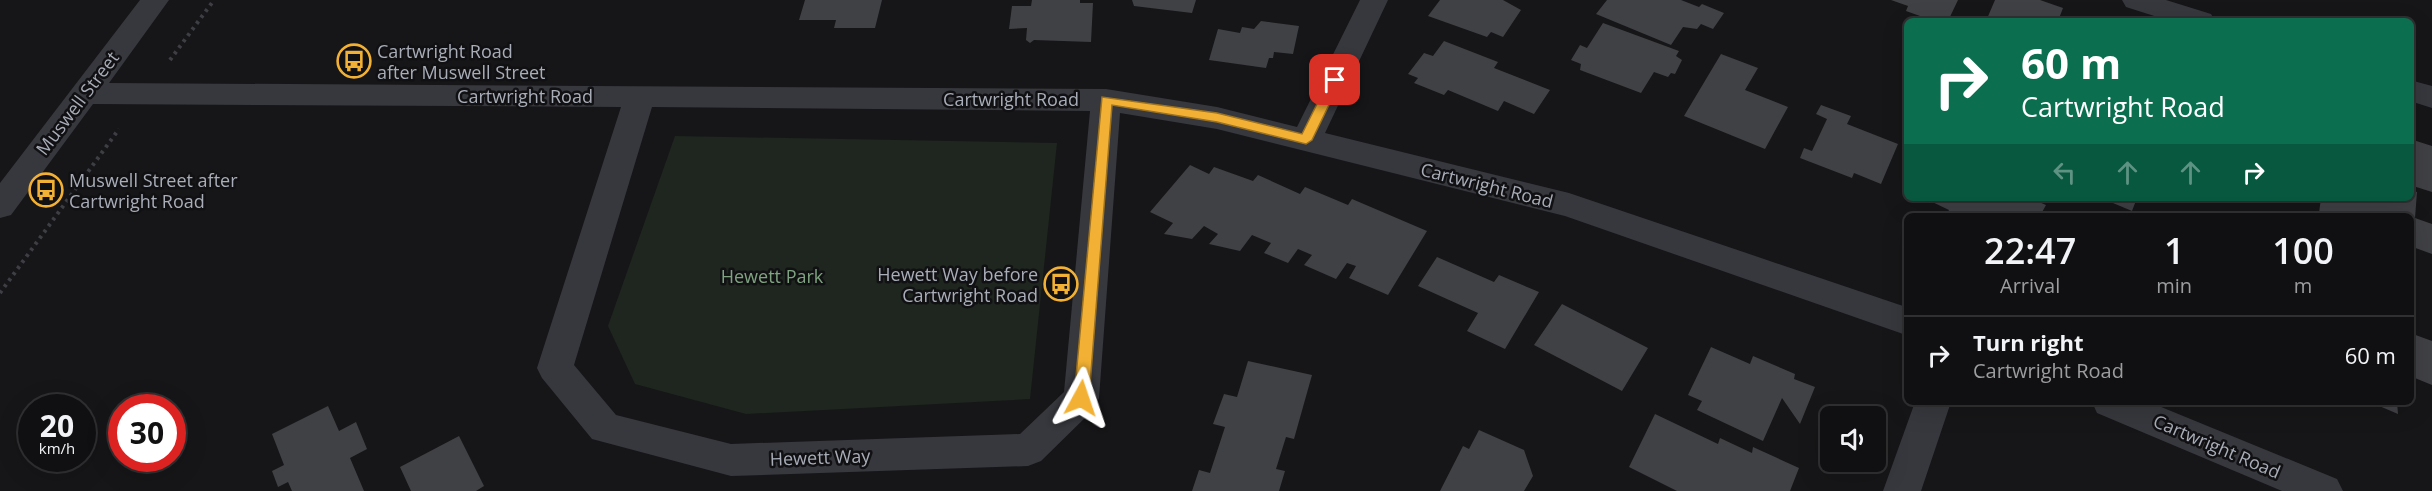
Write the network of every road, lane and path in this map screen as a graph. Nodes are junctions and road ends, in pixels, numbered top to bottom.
1 (155, 0) edge
2 (214, 0) edge
3 (1374, 0) edge
4 (2136, 0) edge
5 (2192, 18) edge
6 (2414, 91) edge
7 (84, 93) junction
8 (146, 93) junction
9 (640, 96) junction
10 (2432, 97) edge
11 (1106, 100) junction
12 (1306, 140) junction
13 (0, 206) edge
14 (0, 292) edge
15 (1904, 320) edge
16 (1932, 405) edge
17 (2117, 405) edge
18 (1902, 491) edge
19 (2324, 491) edge

1 - 7 street, Muswell Street
2 - 8 path
3 - 12 street
4 - 5 street
6 - 10 street
7 - 8 street, Cartwright Road
7 - 13 street, Muswell Street
8 - 9 street, Cartwright Road
8 - 14 path
9 - 11 street, Cartwright Road
9 - 11 street, Hewett Way
11 - 12 street, Cartwright Road
12 - 15 street, Cartwright Road
16 - 18 street
17 - 19 street, Cartwright Road

